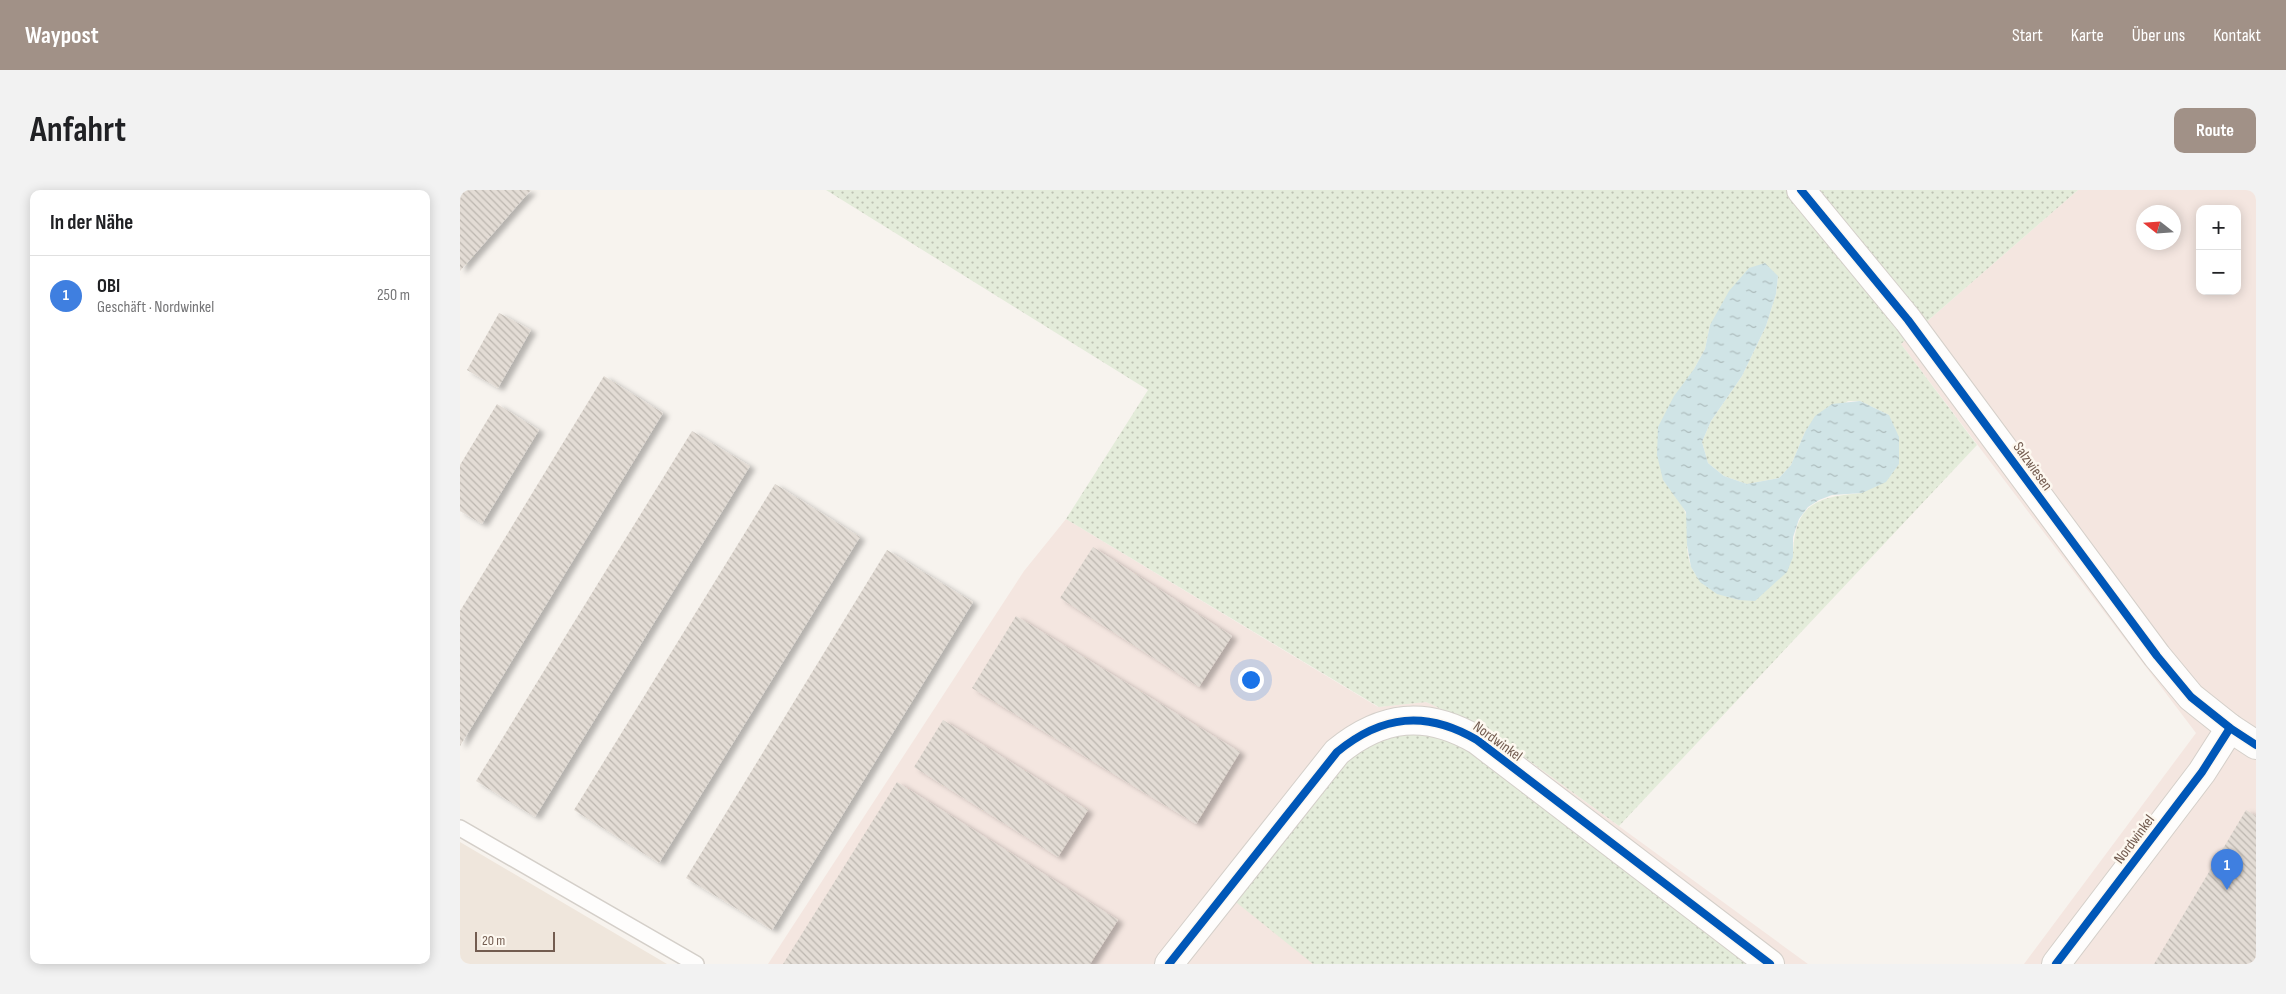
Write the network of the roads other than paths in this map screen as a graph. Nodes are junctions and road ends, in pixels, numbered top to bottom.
1 (1801, 190) edge
2 (2230, 728) junction
3 (2256, 745) edge
4 (460, 828) edge
5 (696, 964) edge
6 (1169, 964) edge
7 (1770, 964) edge
8 (2056, 964) edge

1 - 2 street, Salzwiesen
2 - 3 street, Salzwiesen
2 - 8 street, Nordwinkel
4 - 5 lane
6 - 7 street, Nordwinkel

